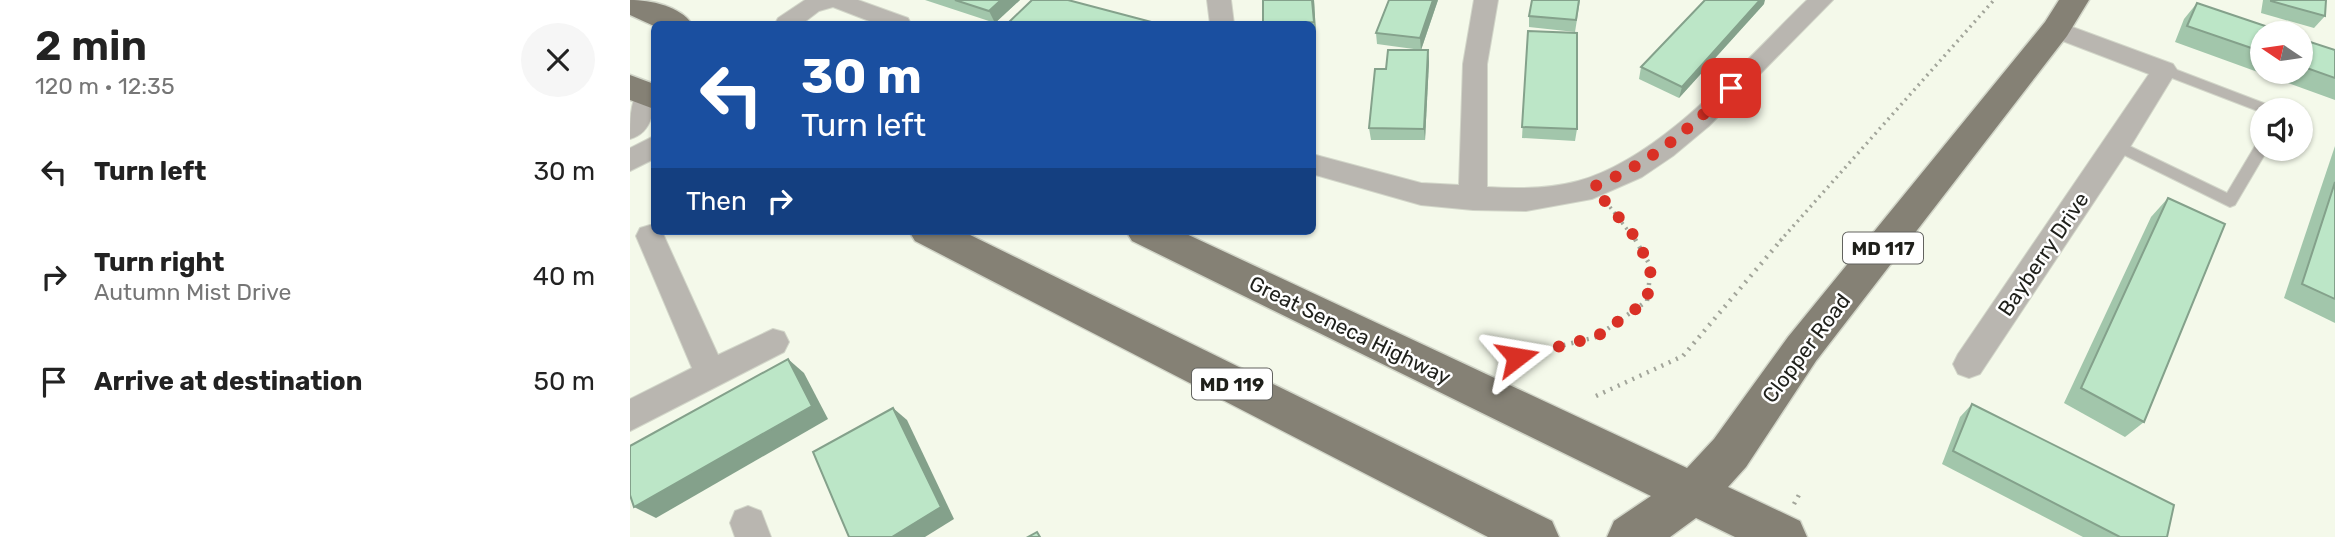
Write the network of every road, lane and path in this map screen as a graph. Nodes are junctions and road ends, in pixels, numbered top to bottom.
1 (834, 0) edge
2 (1219, 0) edge
3 (1486, 0) edge
4 (1821, 0) edge
5 (1994, 0) edge
6 (630, 3) edge
7 (2065, 14) edge
8 (669, 21) edge
9 (791, 21) edge
10 (824, 21) edge
11 (891, 21) edge
12 (1222, 21) edge
13 (2164, 70) junction
14 (644, 92) edge
15 (2250, 103) edge
16 (630, 129) edge
17 (2117, 145) junction
18 (651, 148) edge
19 (630, 161) edge
20 (2254, 161) edge
21 (1316, 165) edge
22 (1593, 187) junction
23 (1473, 199) junction
24 (936, 235) edge
25 (1153, 235) edge
26 (650, 236) dead end
27 (773, 342) dead end
28 (1517, 357) dead end
29 (1969, 364) dead end
30 (710, 373) junction
31 (1595, 396) dead end
32 (630, 416) edge
33 (1692, 495) junction
34 (1536, 537) edge
35 (1630, 537) edge
36 (1678, 537) edge
37 (1784, 537) edge

1 - 9 street
1 - 10 street
1 - 11 street
2 - 12 street
3 - 23 street
4 - 22 street
5 - 31 path
6 - 8 main road
7 - 13 street
7 - 33 main road, Clopper Road / MD 117
13 - 15 lane
13 - 17 street, Bayberry Drive
14 - 16 street
17 - 20 lane
17 - 29 street, Bayberry Drive
18 - 19 street
21 - 23 street
22 - 23 street
22 - 28 path
24 - 34 main road, MD 119
25 - 33 main road, Great Seneca Highway
26 - 30 street
27 - 30 street
30 - 32 street
33 - 35 main road, Clopper Road / MD 117
33 - 36 main road, Clopper Road / MD 117
33 - 37 main road, Great Seneca Highway

